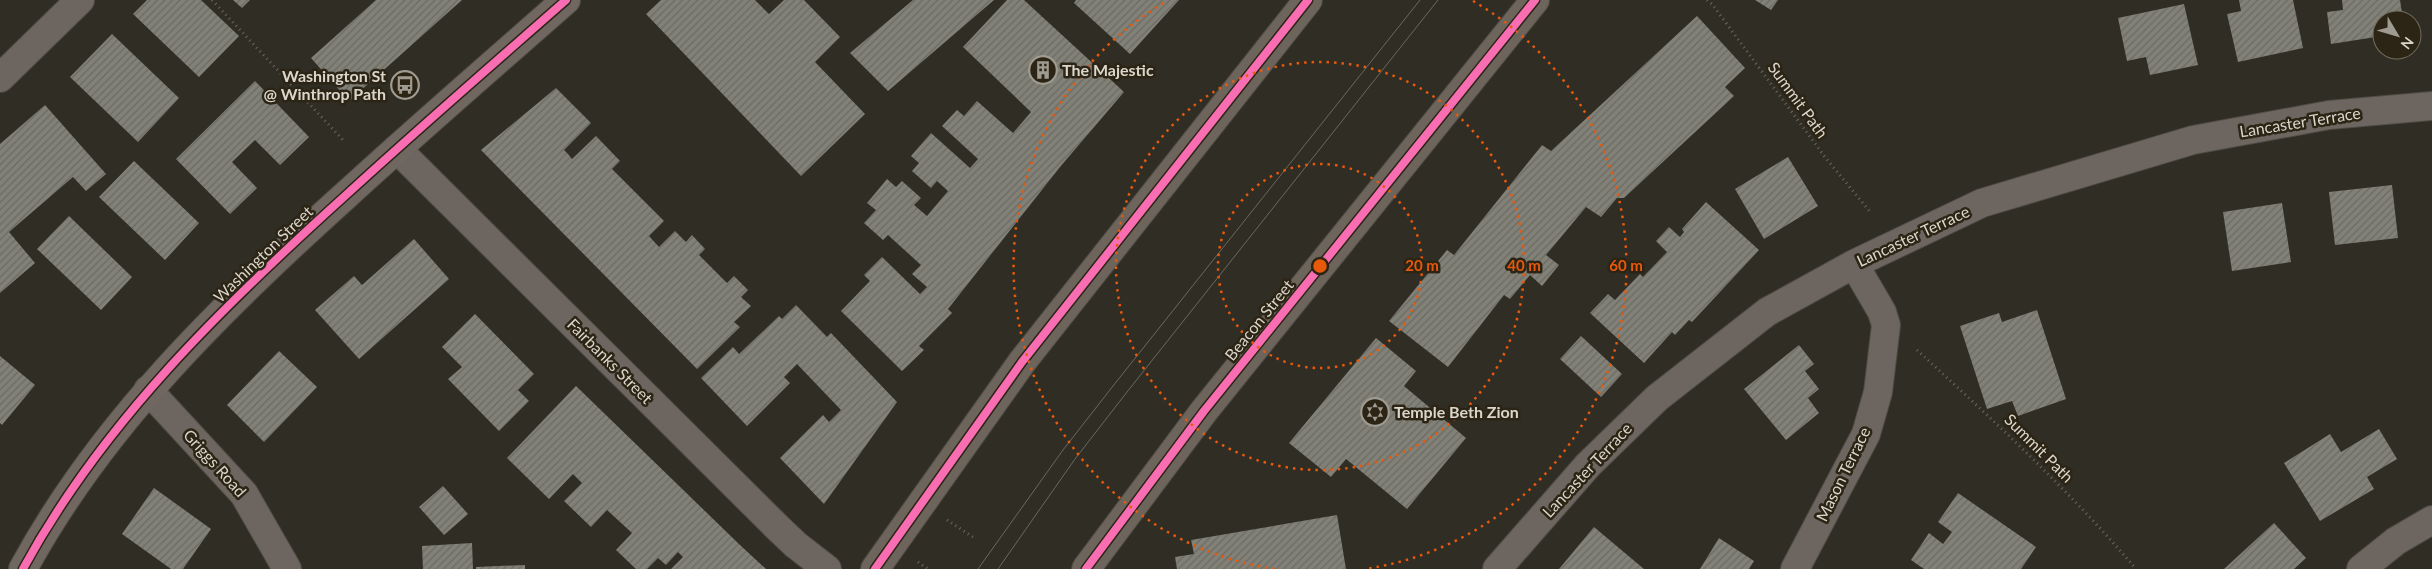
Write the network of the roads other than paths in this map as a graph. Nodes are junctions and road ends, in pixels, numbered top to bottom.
1 (80, 0) edge
2 (566, 0) edge
3 (1308, 0) edge
4 (1535, 0) edge
5 (0, 78) edge
6 (2432, 106) edge
7 (397, 149) junction
8 (1854, 264) junction
9 (148, 390) junction
10 (2432, 520) edge
11 (23, 569) edge
12 (287, 569) edge
13 (827, 569) edge
14 (875, 569) edge
15 (1086, 569) edge
16 (1498, 569) edge
17 (1795, 569) edge
18 (2361, 569) edge

1 - 5 street
2 - 7 main road, Washington Street
3 - 14 main road
4 - 15 main road, Beacon Street
6 - 8 street, Lancaster Terrace
7 - 9 main road, Washington Street
7 - 13 street, Fairbanks Street
8 - 16 street, Lancaster Terrace
8 - 17 street, Mason Terrace
9 - 11 main road, Washington Street
9 - 12 street, Griggs Road
10 - 18 street

